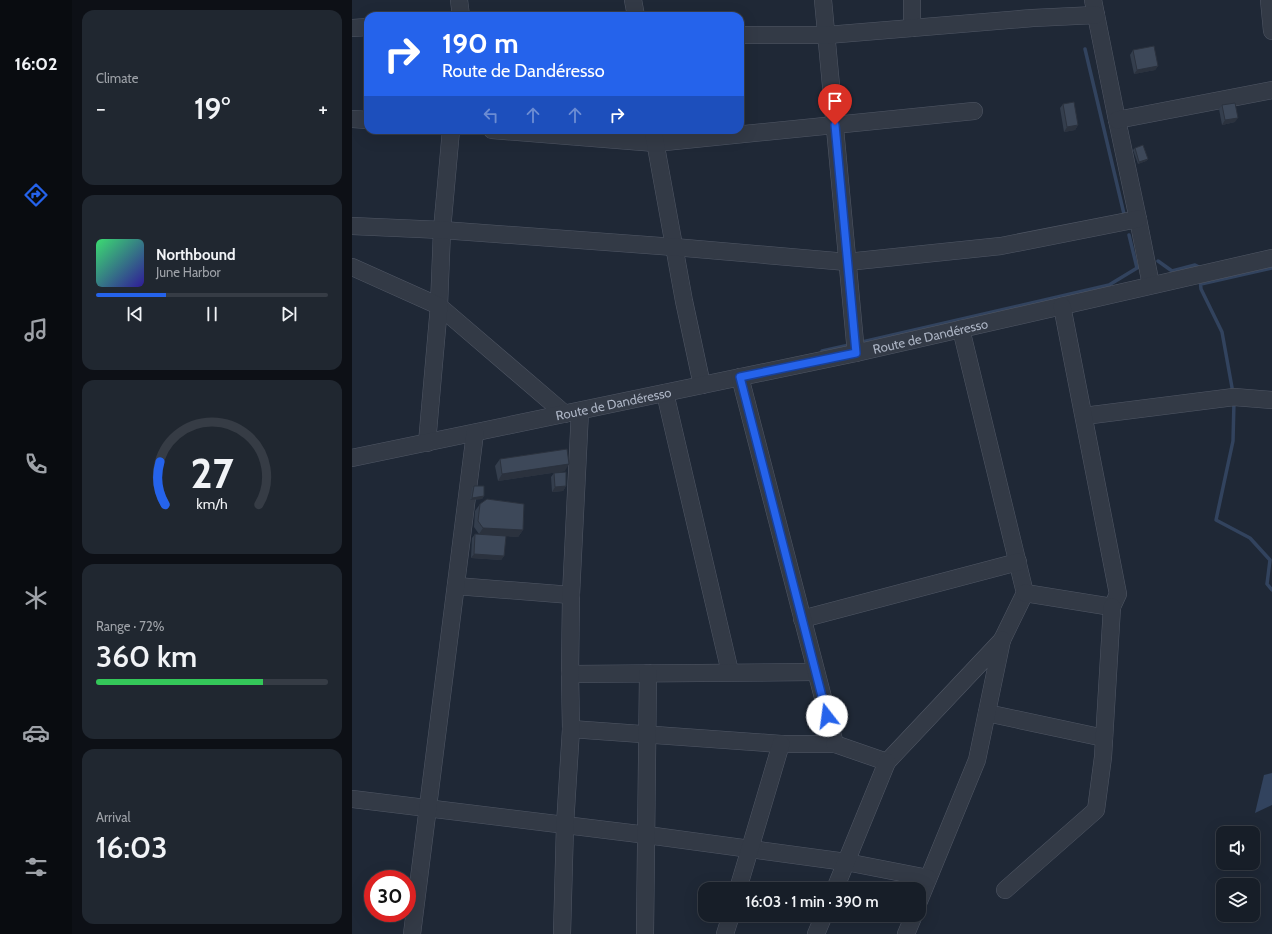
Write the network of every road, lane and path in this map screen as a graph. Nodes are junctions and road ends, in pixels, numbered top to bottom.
1 (459, 0) edge
2 (633, 0) edge
3 (823, 0) edge
4 (912, 0) edge
5 (1270, 0) edge
6 (1095, 7) edge
7 (460, 12) edge
8 (635, 12) edge
9 (364, 26) edge
10 (352, 28) edge
11 (912, 28) junction
12 (1272, 31) edge
13 (744, 35) edge
14 (827, 35) junction
15 (1272, 90) edge
16 (974, 111) dead end
17 (352, 119) edge
18 (364, 120) edge
19 (1117, 120) junction
20 (835, 125) junction
21 (744, 131) edge
22 (451, 134) edge
23 (585, 134) edge
24 (699, 134) edge
25 (654, 137) edge
26 (1138, 219) junction
27 (352, 226) edge
28 (442, 230) junction
29 (674, 247) junction
30 (1272, 258) edge
31 (847, 262) junction
32 (352, 267) edge
33 (1150, 285) junction
34 (439, 306) junction
35 (1062, 306) junction
36 (960, 329) junction
37 (856, 353) junction
38 (740, 377) junction
39 (702, 385) junction
40 (665, 393) junction
41 (1272, 400) edge
42 (572, 412) junction
43 (1084, 416) junction
44 (475, 433) junction
45 (427, 442) junction
46 (352, 458) edge
47 (1018, 562) junction
48 (456, 586) junction
49 (1025, 593) junction
50 (571, 595) junction
51 (1112, 607) junction
52 (802, 619) junction
53 (1002, 640) junction
54 (730, 672) junction
55 (816, 672) junction
56 (648, 673) junction
57 (570, 674) junction
58 (987, 713) junction
59 (571, 728) junction
60 (648, 734) junction
61 (1104, 738) junction
62 (781, 744) junction
63 (835, 744) junction
64 (887, 762) junction
65 (352, 799) edge
66 (428, 808) junction
67 (565, 825) junction
68 (647, 835) junction
69 (750, 849) junction
70 (846, 862) junction
71 (928, 878) junction
72 (740, 882) edge
73 (838, 882) edge
74 (926, 883) edge
75 (1005, 890) dead end
76 (729, 922) edge
77 (821, 922) edge
78 (911, 922) edge
79 (412, 934) edge
80 (562, 934) edge
81 (645, 934) edge
82 (725, 934) edge
83 (816, 934) edge
84 (906, 934) edge

1 - 7 street
2 - 8 street
3 - 14 street
4 - 11 street
5 - 12 street
6 - 11 street
6 - 19 street
9 - 10 street
11 - 14 street
13 - 14 street
14 - 20 street
15 - 19 street
16 - 20 street
17 - 18 street
19 - 26 street
20 - 21 street
20 - 31 street
22 - 28 street
23 - 25 street
24 - 25 street
25 - 29 street
26 - 31 street
26 - 33 street
27 - 28 street
28 - 29 street
28 - 34 street
29 - 31 street
29 - 39 street
30 - 33 street, Route de Dandéresso
31 - 37 street
32 - 34 street
33 - 35 street, Route de Dandéresso
34 - 42 street
34 - 45 street
35 - 36 street, Route de Dandéresso
35 - 43 street
36 - 37 street, Route de Dandéresso
36 - 47 street
37 - 38 street, Route de Dandéresso
38 - 39 street, Route de Dandéresso
38 - 52 street
39 - 40 street, Route de Dandéresso
40 - 42 street, Route de Dandéresso
40 - 54 street
41 - 43 street
42 - 44 street, Route de Dandéresso
42 - 50 street
43 - 51 street
44 - 45 street, Route de Dandéresso
44 - 48 street
45 - 46 street, Route de Dandéresso
47 - 49 street
47 - 52 street
48 - 50 street
48 - 66 street
49 - 51 street
49 - 53 street
50 - 57 street
51 - 61 street
52 - 55 street
53 - 58 street
53 - 64 street
54 - 55 street
54 - 56 street
55 - 63 street
56 - 57 street
56 - 60 street
57 - 59 street
58 - 61 street
58 - 71 street
59 - 60 street
59 - 67 street
60 - 62 street
60 - 68 street
61 - 75 street
62 - 63 street
62 - 69 street
63 - 64 street
64 - 70 street
65 - 66 street
66 - 67 street
66 - 79 street
67 - 68 street
67 - 80 street
68 - 69 street
68 - 81 street
69 - 70 street
69 - 72 street
70 - 71 street
70 - 73 street
71 - 74 street
76 - 82 street
77 - 83 street
78 - 84 street

